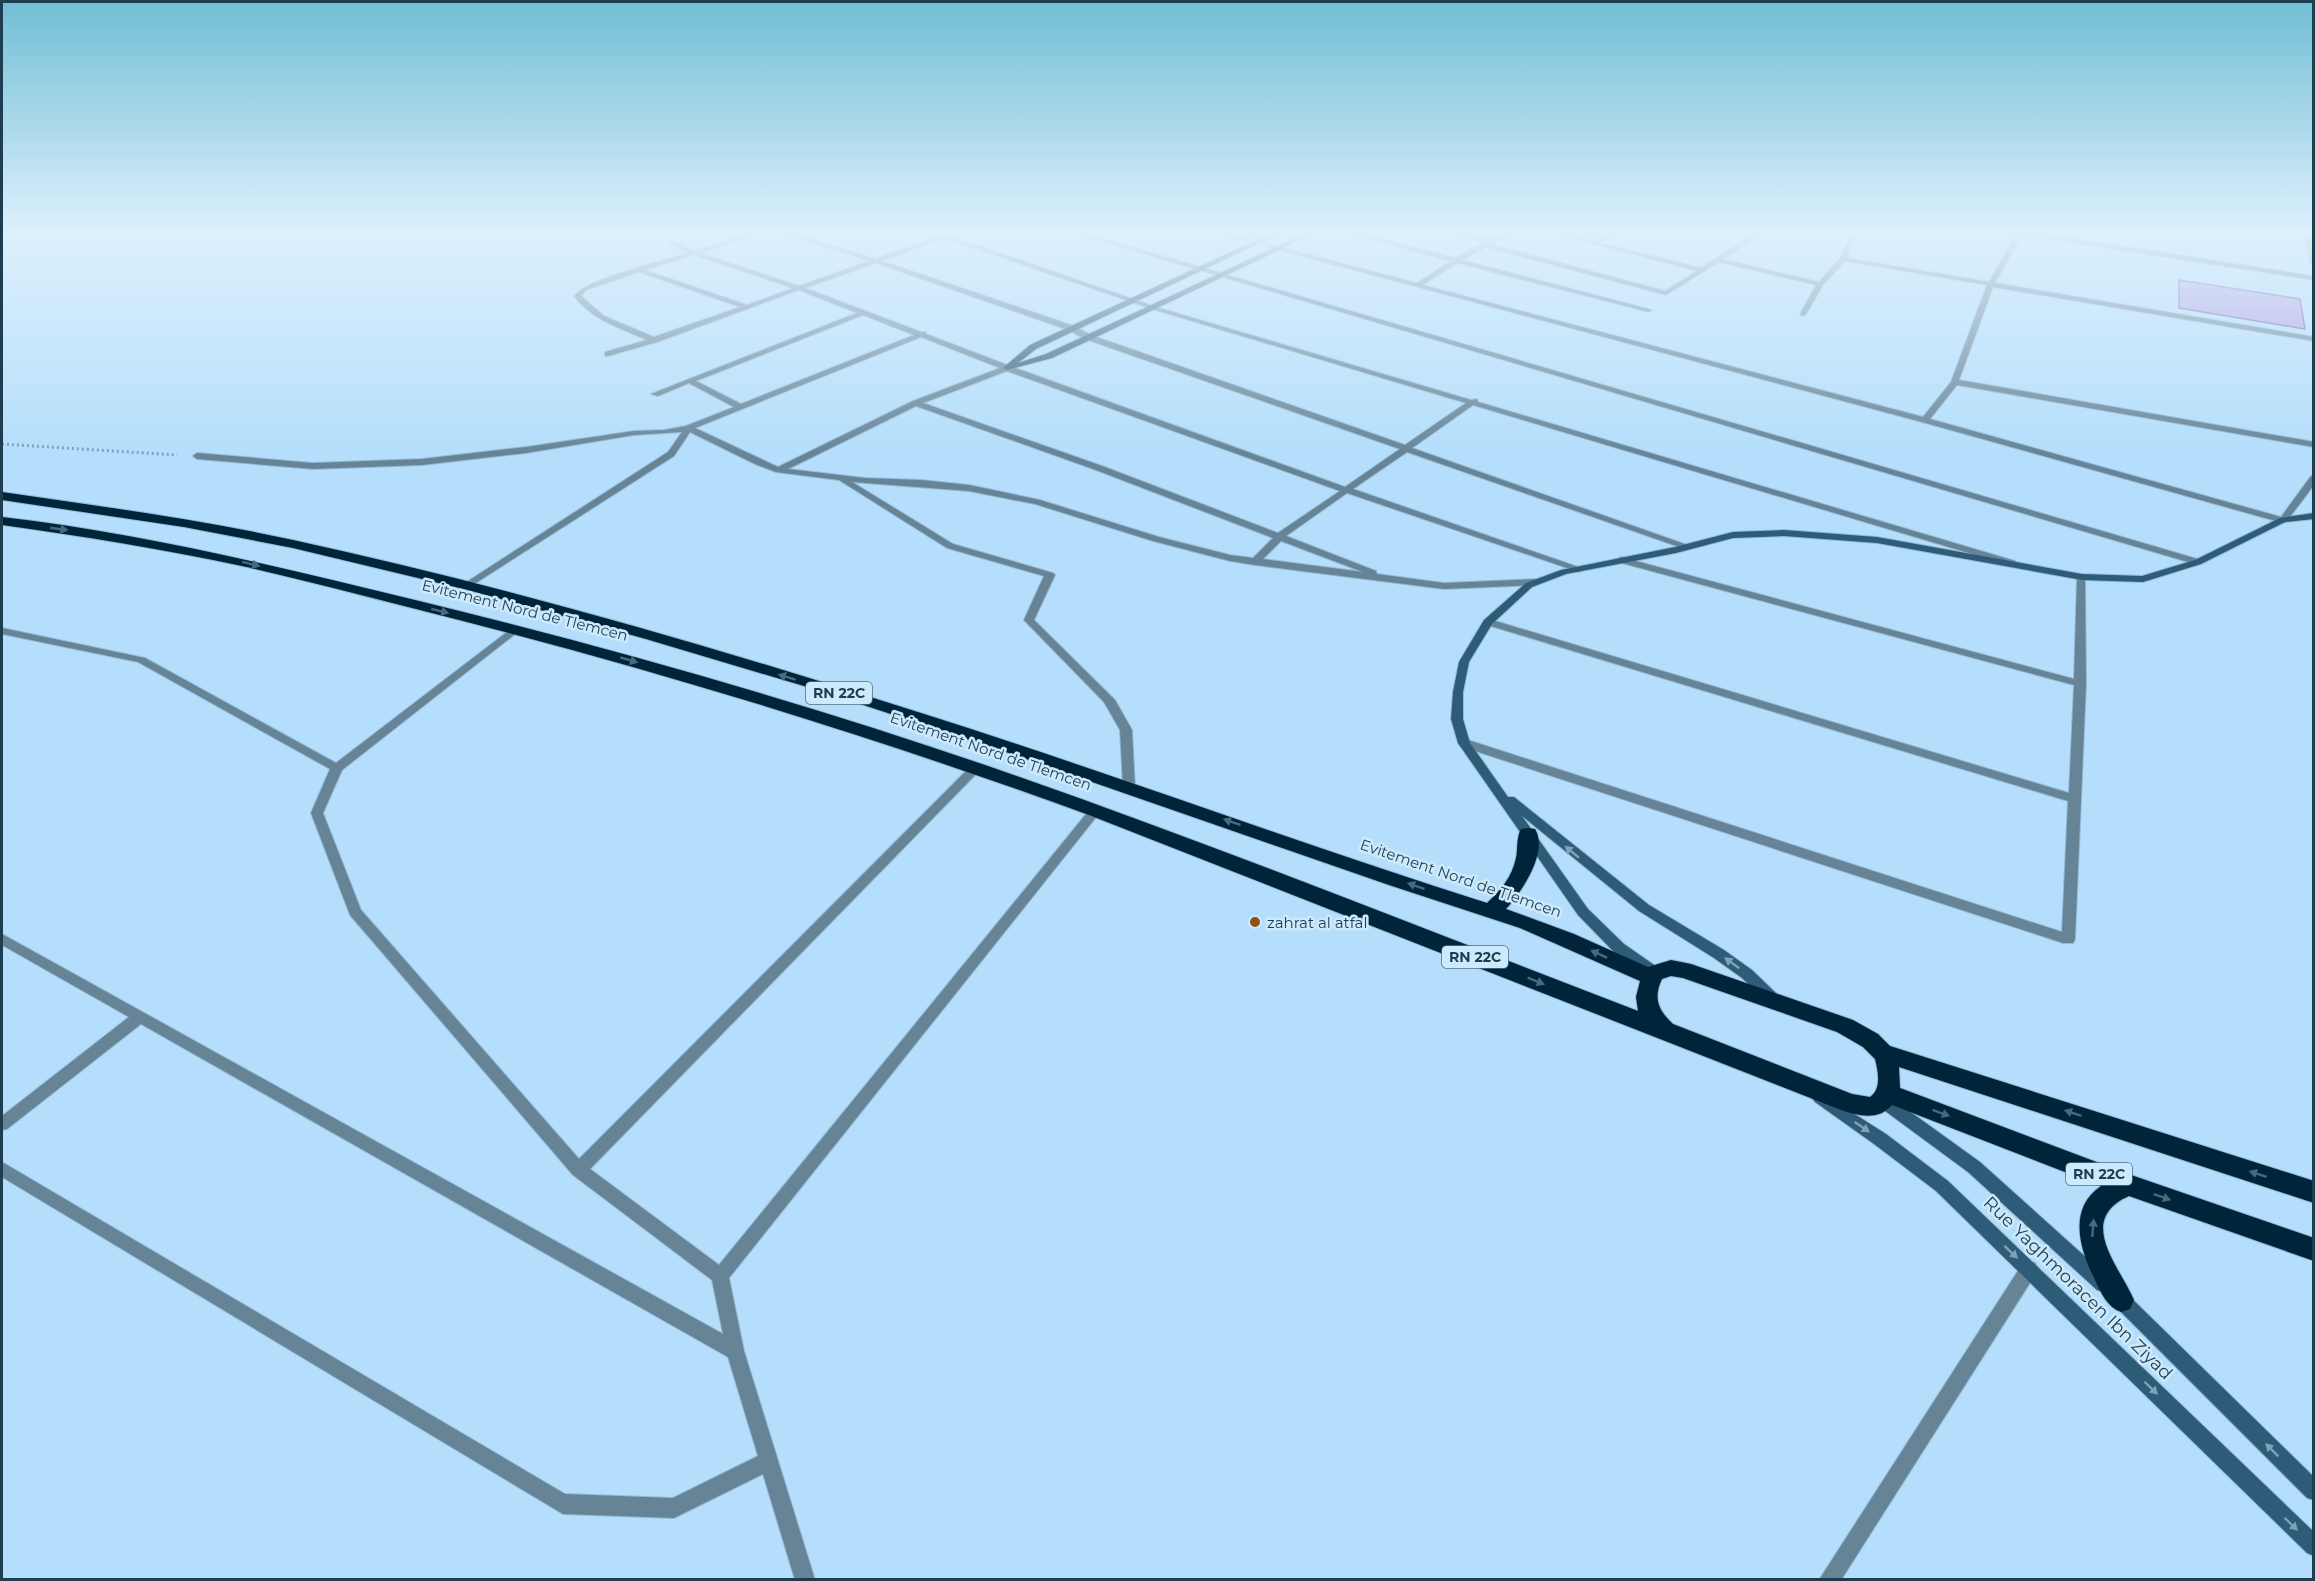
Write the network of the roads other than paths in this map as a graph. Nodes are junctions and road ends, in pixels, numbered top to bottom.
1 (586, 306) edge
2 (747, 306) edge
3 (844, 306) edge
4 (1006, 306) edge
5 (1119, 306) edge
6 (1149, 306) edge
7 (1159, 306) edge
8 (1322, 306) edge
9 (1492, 306) edge
10 (1632, 306) edge
11 (1808, 306) edge
12 (1983, 306) edge
13 (2114, 306) edge
14 (1154, 308) junction
15 (1649, 310) dead end
16 (862, 313) junction
17 (1803, 314) dead end
18 (1071, 328) junction
19 (923, 334) junction
20 (1088, 337) junction
21 (654, 340) junction
22 (2312, 341) edge
23 (608, 354) dead end
24 (1007, 368) junction
25 (690, 381) junction
26 (1955, 382) junction
27 (655, 394) dead end
28 (1474, 401) junction
29 (916, 403) junction
30 (740, 407) junction
31 (1925, 420) junction
32 (688, 428) junction
33 (2313, 445) edge
34 (1408, 449) junction
35 (197, 456) road end
36 (779, 470) junction
37 (838, 477) junction
38 (2313, 478) edge
39 (1346, 490) junction
40 (2, 496) edge
41 (2313, 516) edge
42 (2283, 520) junction
43 (2, 521) edge
44 (1279, 537) junction
45 (1688, 547) junction
46 (1621, 561) junction
47 (1255, 562) junction
48 (2198, 562) junction
49 (2017, 565) junction
50 (1579, 569) junction
51 (2082, 577) junction
52 (1391, 579) junction
53 (1537, 582) junction
54 (468, 585) junction
55 (1488, 622) junction
56 (515, 629) junction
57 (2, 632) edge
58 (2081, 684) junction
59 (1464, 742) junction
60 (337, 768) junction
61 (976, 768) junction
62 (1129, 787) junction
63 (1496, 789) junction
64 (2073, 798) junction
65 (1095, 810) junction
66 (1528, 834) junction
67 (1490, 912) junction
68 (2, 939) edge
69 (1653, 976) junction
70 (1776, 1002) junction
71 (140, 1017) junction
72 (1665, 1030) junction
73 (1882, 1052) junction
74 (1796, 1083) junction
75 (1884, 1097) junction
76 (2, 1124) edge
77 (2, 1169) edge
78 (579, 1170) junction
79 (2128, 1185) junction
80 (2313, 1192) edge
81 (2313, 1250) edge
82 (2029, 1269) junction
83 (720, 1276) junction
84 (2121, 1300) junction
85 (735, 1351) junction
86 (769, 1461) junction
87 (2313, 1491) edge
88 (2313, 1546) edge
89 (805, 1580) edge
90 (1829, 1580) edge

1 - 21 street
2 - 21 street
3 - 16 street
4 - 18 street
5 - 18 main road
6 - 14 street
7 - 14 main road
8 - 48 street
9 - 31 street
10 - 15 street
11 - 17 street
12 - 26 street
13 - 22 street
14 - 20 main road
14 - 28 street
16 - 19 street
16 - 25 street
18 - 20 street
18 - 24 main road
19 - 24 street
19 - 30 street
20 - 24 main road
20 - 34 street
21 - 23 street
24 - 29 street
24 - 39 street
25 - 27 street
25 - 30 street
26 - 31 street
26 - 33 street
28 - 34 street
28 - 49 street
29 - 36 street
29 - 44 street
30 - 32 street
31 - 42 street
32 - 35 street
32 - 36 street
32 - 54 street
34 - 39 street
34 - 45 street
36 - 37 street
37 - 47 street
37 - 62 street
38 - 42 street
39 - 44 street
39 - 50 street
40 - 54 highway, Evitement Nord de Tlemcen / RN 22C
41 - 42 main road
42 - 48 main road
43 -> 56 highway, Evitement Nord de Tlemcen / RN 22C
44 - 47 street
44 - 52 street
45 - 46 main road
45 - 49 main road
46 - 50 main road
46 - 58 street
47 - 52 street
48 - 51 main road
49 - 51 main road
50 - 53 main road
51 - 58 street
52 - 53 street
53 - 55 main road
62 -> 54 highway, Evitement Nord de Tlemcen / RN 22C
55 - 59 main road
55 - 64 street
56 - 60 street
56 -> 61 highway, Evitement Nord de Tlemcen / RN 22C
57 - 60 street
58 - 64 street
59 - 63 main road
59 - 64 street
60 - 78 street
61 - 65 highway, Evitement Nord de Tlemcen / RN 22C
61 - 78 street
67 -> 62 highway, Evitement Nord de Tlemcen / RN 22C
63 - 66 main road
70 -> 63 main road
65 -> 72 highway, Evitement Nord de Tlemcen / RN 22C
65 - 83 street
66 - 67 highway
66 - 69 main road
69 -> 67 highway, Evitement Nord de Tlemcen / RN 22C
68 - 71 street
69 - 70 highway
69 - 72 highway
70 - 73 highway
71 - 76 street
71 - 85 street
72 - 74 highway, Evitement Nord de Tlemcen
73 - 75 highway
80 -> 73 highway
74 - 75 highway, Evitement Nord de Tlemcen
74 -> 82 main road, Rue Yaghmoracen Ibn Ziyad
75 -> 79 highway, RN 22C
75 - 84 main road, Rue Yaghmoracen Ibn Ziyad
77 - 86 street
78 - 83 street
79 -> 81 highway, RN 22C
84 -> 79 highway
82 -> 88 main road, Rue Yaghmoracen Ibn Ziyad
82 - 90 street
83 - 85 street
87 -> 84 main road, Rue Yaghmoracen Ibn Ziyad
85 - 86 street
86 - 89 street

